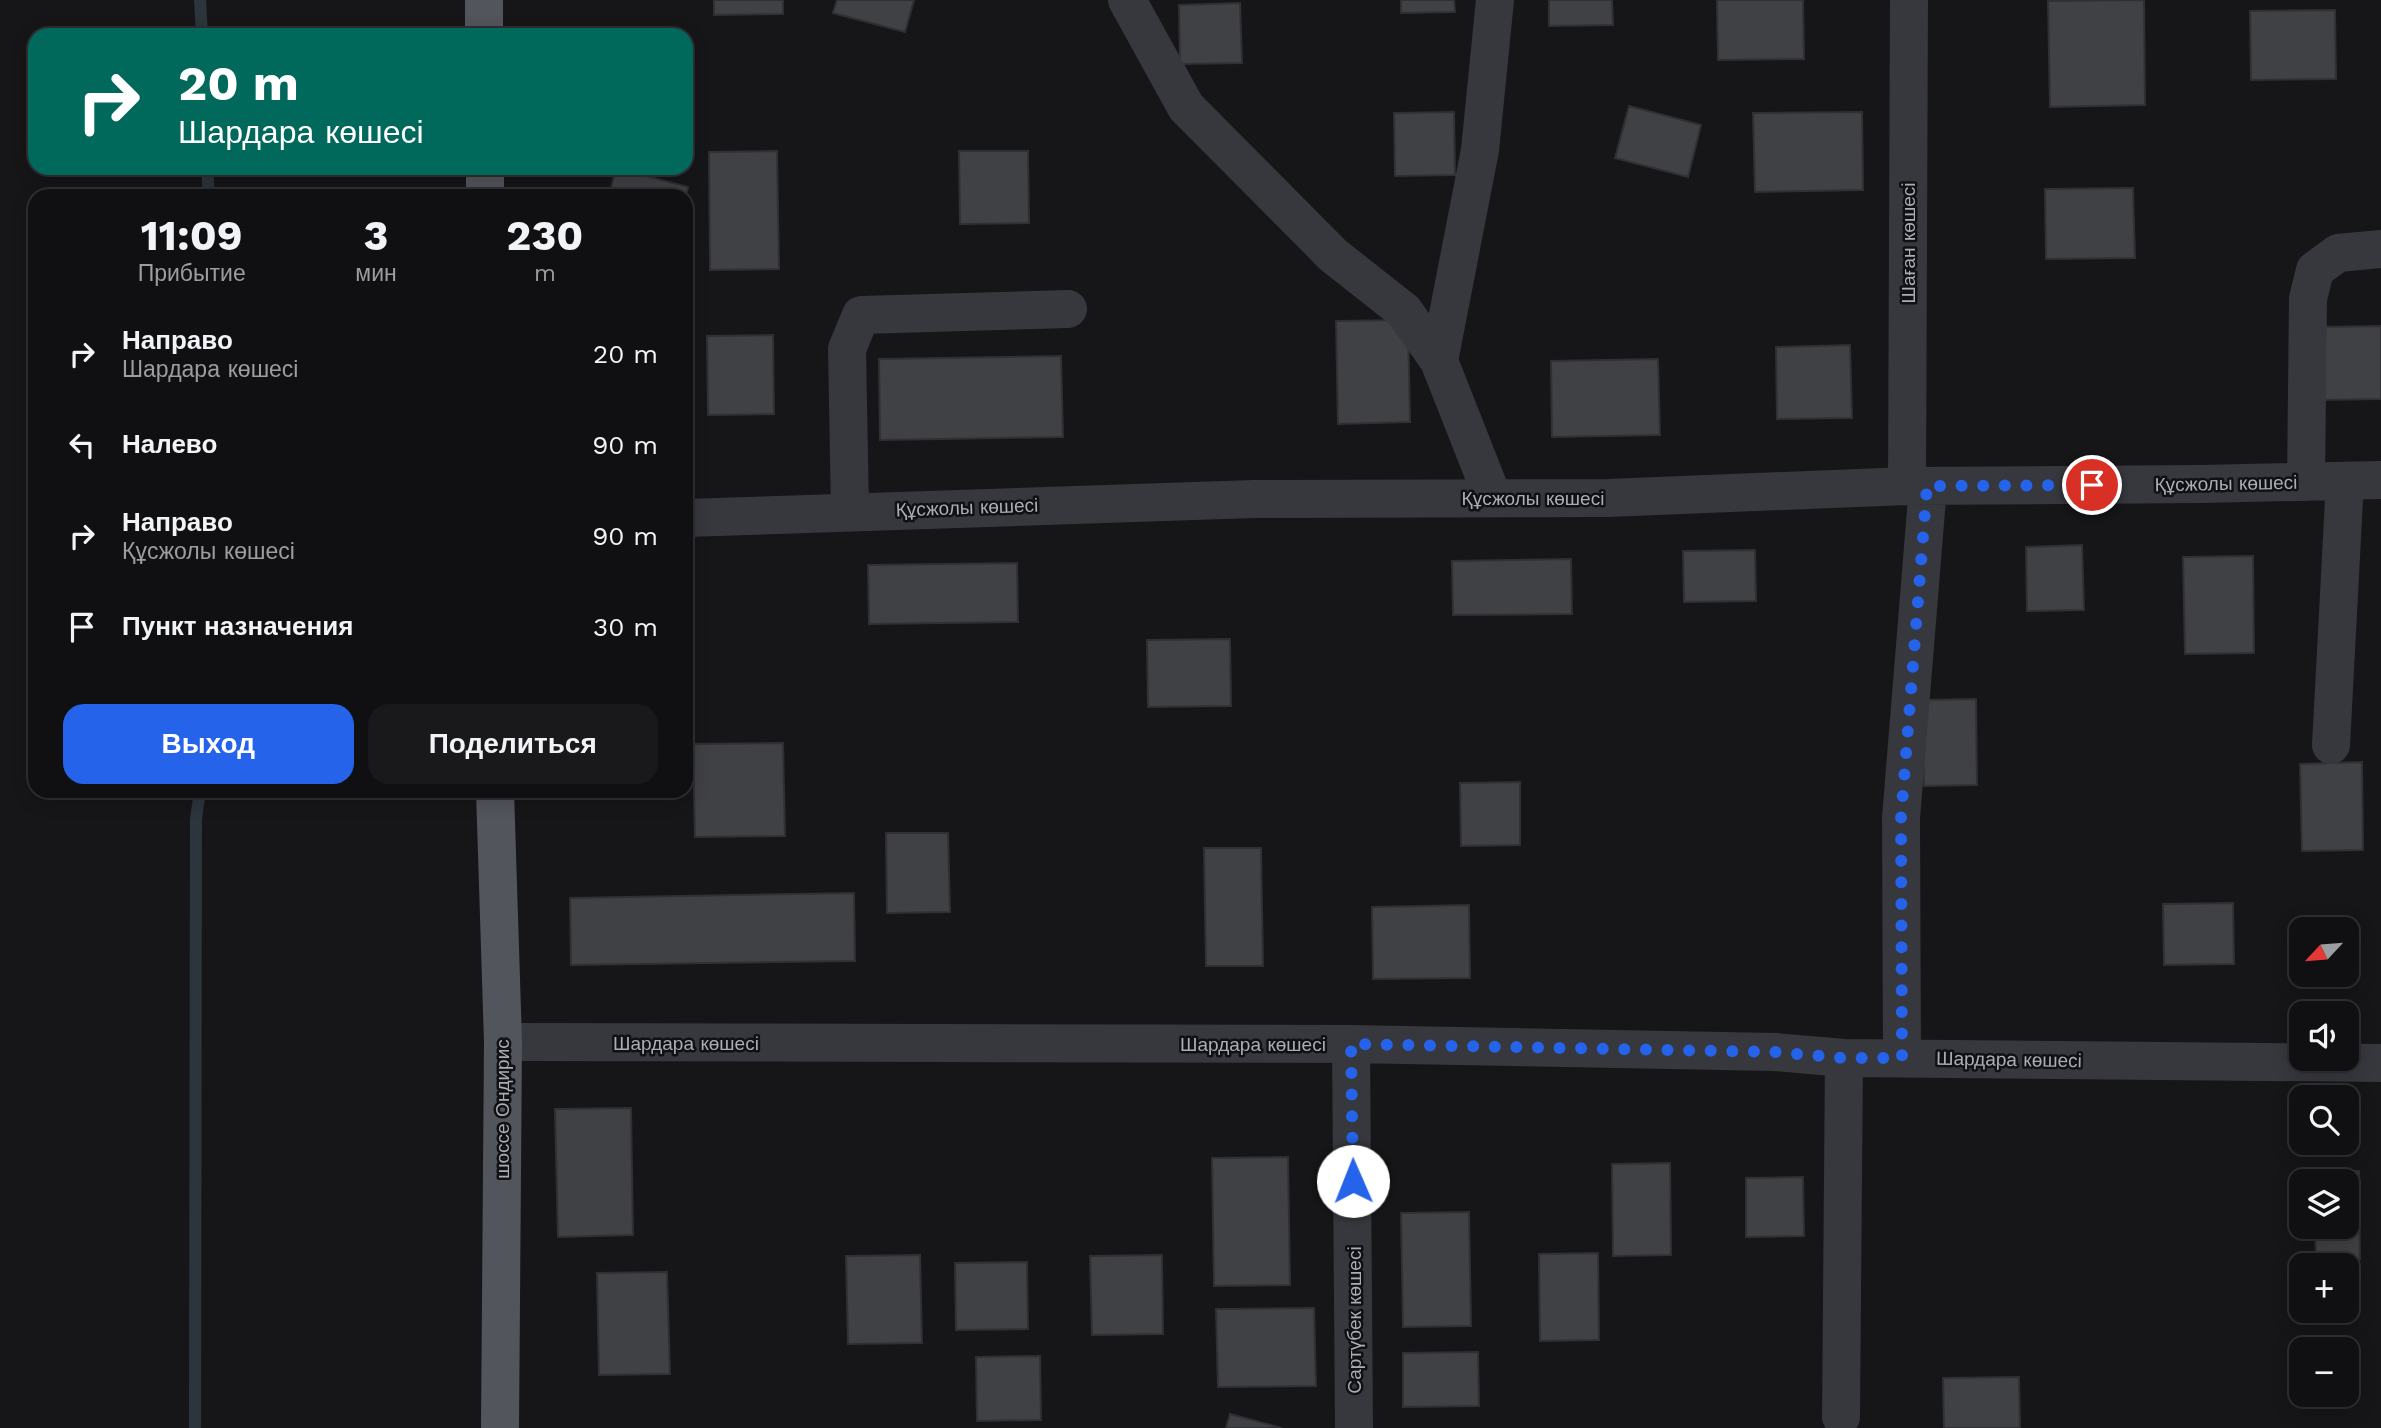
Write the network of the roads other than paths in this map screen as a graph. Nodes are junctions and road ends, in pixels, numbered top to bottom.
1 (484, 0) edge
2 (1127, 0) edge
3 (1495, 0) edge
4 (1909, 0) edge
5 (484, 28) edge
6 (2381, 249) edge
7 (1068, 309) dead end
8 (1439, 361) junction
9 (2363, 481) edge
10 (2306, 482) junction
11 (1917, 486) junction
12 (1493, 498) junction
13 (850, 511) junction
14 (693, 518) edge
15 (2331, 745) dead end
16 (495, 798) edge
17 (503, 1042) junction
18 (1351, 1044) junction
19 (1844, 1058) junction
20 (1902, 1058) junction
21 (2381, 1063) edge
22 (1841, 1417) dead end
23 (500, 1428) edge
24 (1354, 1428) edge

1 - 5 main road
2 - 8 street
3 - 8 street
4 - 11 street, Шаған көшесі
6 - 10 street
7 - 13 street
8 - 12 street
9 - 10 street, Құсжолы көшесі
9 - 15 street
10 - 11 street, Құсжолы көшесі
11 - 12 street, Құсжолы көшесі
11 - 20 street, Шаған көшесі
12 - 13 street, Құсжолы көшесі
13 - 14 street, Құсжолы көшесі
16 - 17 main road, шоссе Ондирис
17 - 18 street, Шардара көшесі
17 - 23 main road, шоссе Ондирис
18 - 19 street, Шардара көшесі
18 - 24 street, Сартүбек көшесі
19 - 20 street, Шардара көшесі
19 - 22 street
20 - 21 street, Шардара көшесі

